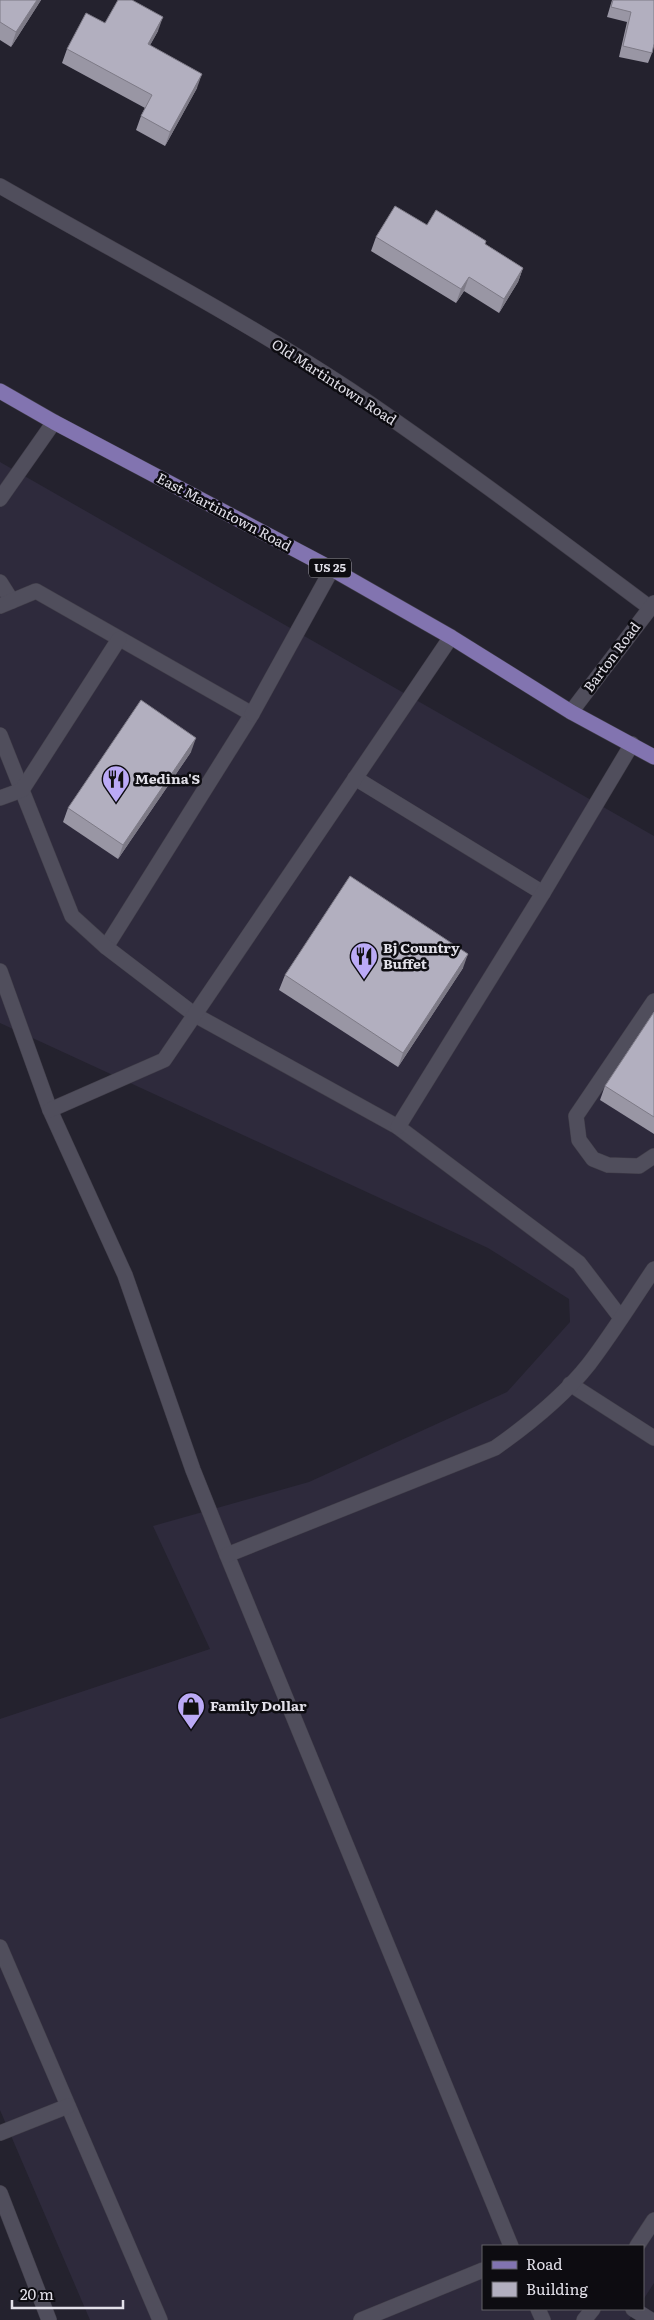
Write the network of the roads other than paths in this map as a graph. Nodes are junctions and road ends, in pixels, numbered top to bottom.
1 (0, 186) edge
2 (0, 391) edge
3 (54, 422) junction
4 (0, 499) edge
5 (332, 568) junction
6 (0, 582) edge
7 (6, 604) edge
8 (652, 605) edge
9 (451, 637) junction
10 (119, 639) junction
11 (571, 712) junction
12 (252, 714) junction
13 (0, 735) edge
14 (632, 744) junction
15 (654, 757) edge
16 (355, 778) junction
17 (22, 790) junction
18 (0, 798) edge
19 (543, 894) junction
20 (106, 947) junction
21 (0, 971) edge
22 (654, 1001) edge
23 (195, 1015) junction
24 (50, 1110) junction
25 (398, 1127) junction
26 (654, 1156) edge
27 (654, 1269) edge
28 (621, 1318) junction
29 (570, 1384) junction
30 (654, 1438) edge
31 (227, 1555) junction
32 (0, 1947) edge
33 (68, 2106) junction
34 (0, 2133) edge
35 (0, 2193) edge
36 (654, 2220) edge
37 (511, 2245) edge
38 (638, 2245) edge
39 (482, 2270) edge
40 (592, 2310) edge
41 (634, 2310) edge
42 (49, 2320) edge
43 (160, 2320) edge
44 (361, 2320) edge
45 (584, 2320) edge
46 (651, 2320) edge

1 - 8 street, Old Martintown Road
2 - 3 main road, East Martintown Road / US 25
3 - 4 street
3 - 5 main road, East Martintown Road / US 25
5 - 9 main road, East Martintown Road / US 25
5 - 12 street
6 - 7 street
7 - 10 street
8 - 11 street, Barton Road
9 - 11 main road, East Martintown Road / US 25
9 - 16 street
10 - 12 street
10 - 17 street
11 - 14 main road, East Martintown Road / US 25
12 - 20 street
13 - 17 street
14 - 15 main road, East Martintown Road / US 25
14 - 19 street
16 - 19 street
16 - 23 street
17 - 18 street
17 - 20 street
19 - 25 street
20 - 23 street
21 - 24 street
22 - 26 street
23 - 24 street
23 - 25 street
24 - 31 street
25 - 28 street
27 - 28 street
28 - 29 street
29 - 30 street
29 - 31 street
31 - 37 street
32 - 33 street
33 - 34 street
33 - 43 street
35 - 42 street
36 - 38 street
39 - 44 street
40 - 45 street
41 - 46 street

